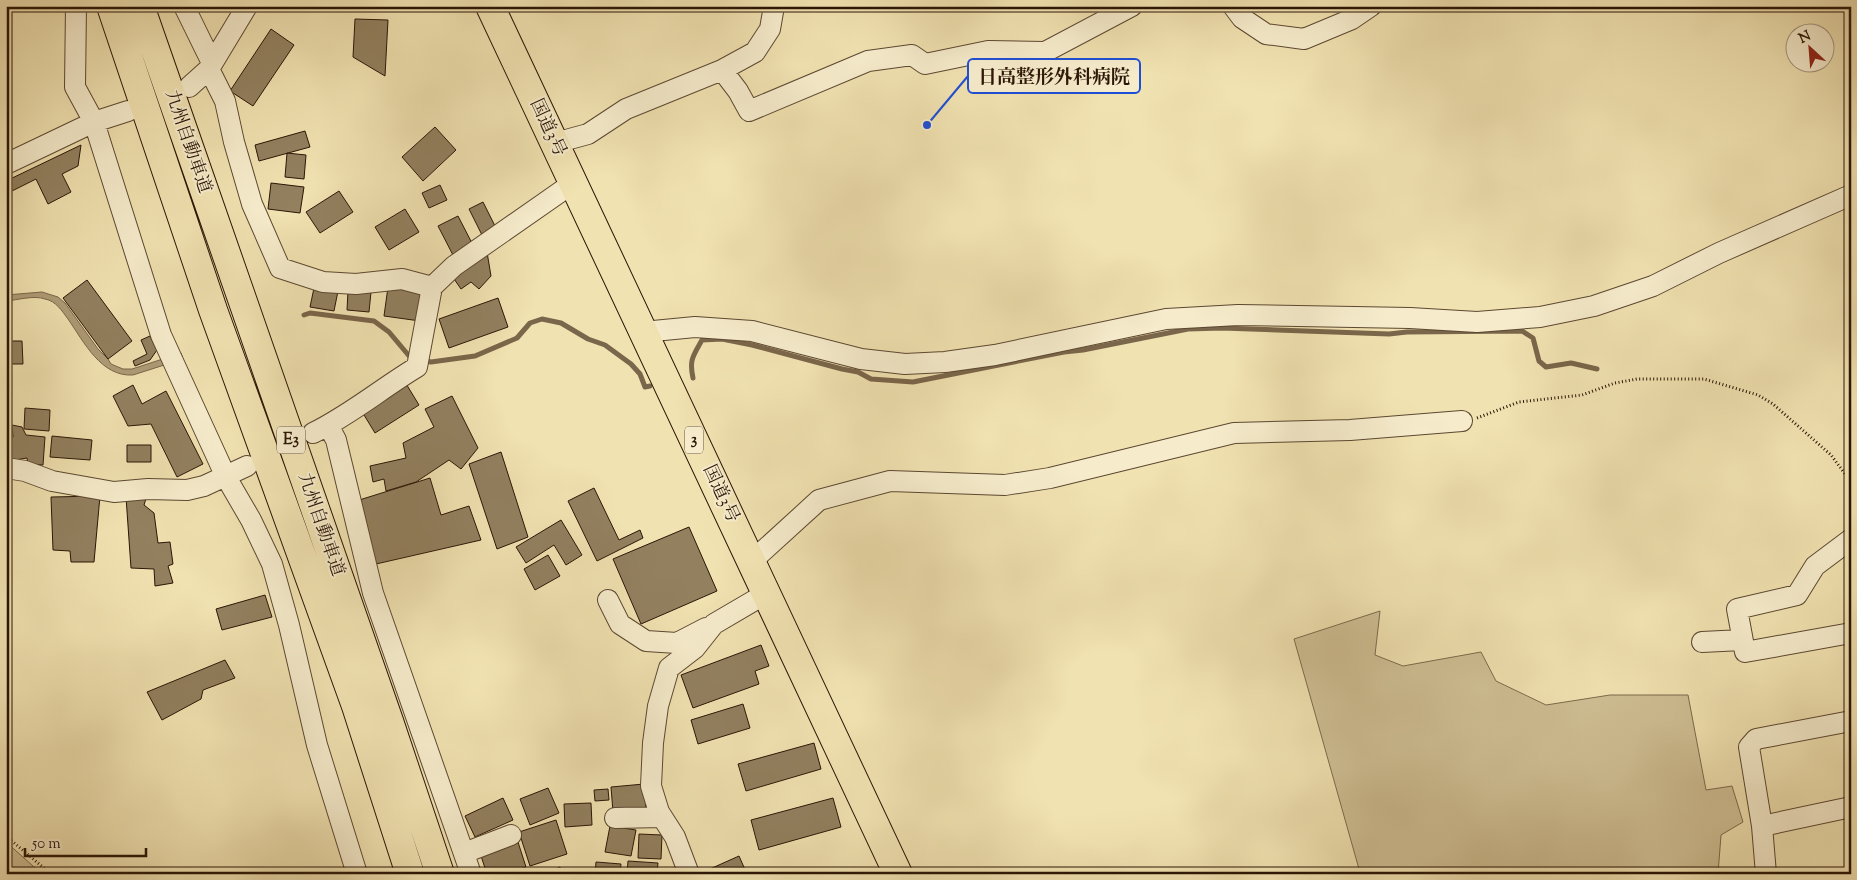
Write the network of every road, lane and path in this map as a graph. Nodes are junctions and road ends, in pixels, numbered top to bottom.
1 (76, 6) edge
2 (111, 6) edge
3 (140, 6) edge
4 (184, 6) edge
5 (247, 6) edge
6 (490, 6) edge
7 (774, 6) edge
8 (1132, 6) edge
9 (1233, 6) edge
10 (1371, 6) edge
11 (211, 66) junction
12 (722, 70) junction
13 (189, 87) dead end
14 (128, 111) dead end
15 (94, 122) junction
16 (555, 143) junction
17 (6, 164) edge
18 (573, 183) junction
19 (1851, 195) edge
20 (432, 287) junction
21 (643, 332) junction
22 (1462, 420) joint
23 (247, 466) dead end
24 (6, 468) edge
25 (226, 477) junction
26 (1851, 482) edge
27 (1851, 539) edge
28 (751, 562) junction
29 (767, 593) junction
30 (608, 600) dead end
31 (717, 623) junction
32 (1851, 633) edge
33 (1742, 640) junction
34 (1702, 642) dead end
35 (1851, 720) edge
36 (1851, 807) edge
37 (662, 817) junction
38 (615, 818) dead end
39 (1762, 826) junction
40 (511, 835) dead end
41 (6, 836) edge
42 (464, 853) junction
43 (51, 874) edge
44 (357, 874) edge
45 (410, 874) edge
46 (440, 874) edge
47 (471, 874) edge
48 (689, 874) edge
49 (898, 874) edge
50 (1766, 874) edge

1 - 15 street
2 - 45 highway, 九州自動車道 / E3
3 - 46 highway, 九州自動車道 / E3
4 - 11 street
5 - 11 street
6 - 16 highway, 国道3号 / 3
7 - 12 street
8 - 12 street
9 - 10 street
11 - 13 street
11 - 20 street
12 - 16 street
14 - 15 street
15 - 17 street
15 - 25 street
16 - 18 highway, 国道3号 / 3
18 - 20 street
18 - 21 highway, 国道3号 / 3
19 - 21 street
20 - 42 street
21 - 28 highway, 国道3号 / 3
22 - 26 path
22 - 28 street
23 - 25 street
24 - 25 street
25 - 44 street
27 - 33 street
28 - 29 highway, 国道3号 / 3
29 - 31 street
29 - 49 highway, 国道3号 / 3
30 - 31 street
31 - 37 street
32 - 33 street
33 - 34 street
35 - 39 street
36 - 39 street
37 - 38 street
37 - 48 street
39 - 50 street
40 - 42 street
41 - 43 path
42 - 47 street

